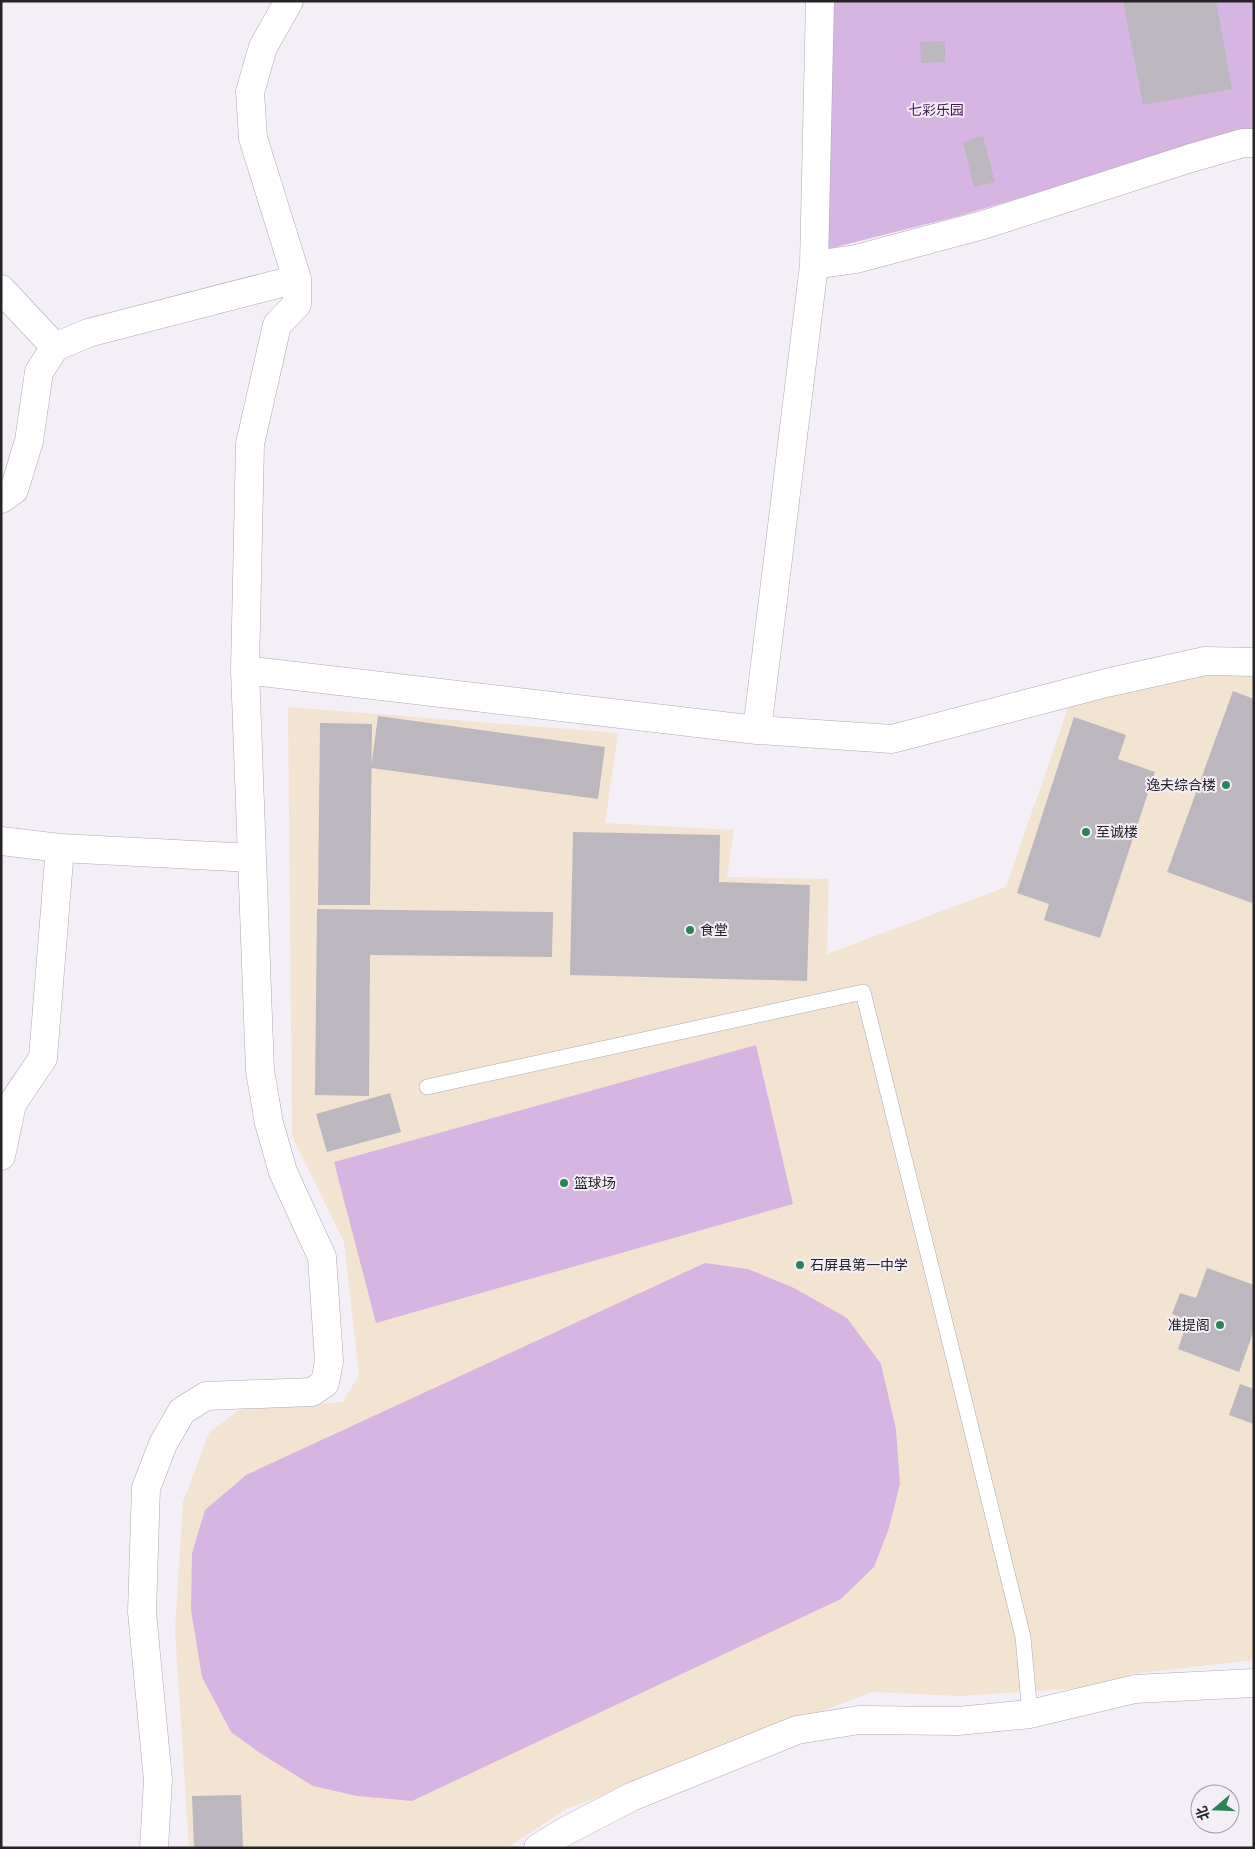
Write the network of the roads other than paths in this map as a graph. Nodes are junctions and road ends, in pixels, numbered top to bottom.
1 (289, 1) edge
2 (820, 1) edge
3 (1254, 143) edge
4 (814, 265) junction
5 (298, 279) junction
6 (1, 288) edge
7 (55, 347) junction
8 (1, 500) edge
9 (1254, 662) edge
10 (245, 670) junction
11 (757, 730) junction
12 (1, 841) edge
13 (60, 848) junction
14 (252, 858) junction
15 (427, 1086) dead end
16 (1, 1156) edge
17 (1254, 1683) edge
18 (1030, 1714) junction
19 (154, 1848) edge
20 (538, 1848) edge

1 - 5 street
2 - 4 street
3 - 4 street
4 - 11 street
5 - 7 street
5 - 10 street
6 - 7 street
7 - 8 street
9 - 11 street
10 - 11 street
10 - 14 street
12 - 13 street
13 - 14 street
13 - 16 street
14 - 19 street
15 - 18 lane
17 - 18 street
18 - 20 street

